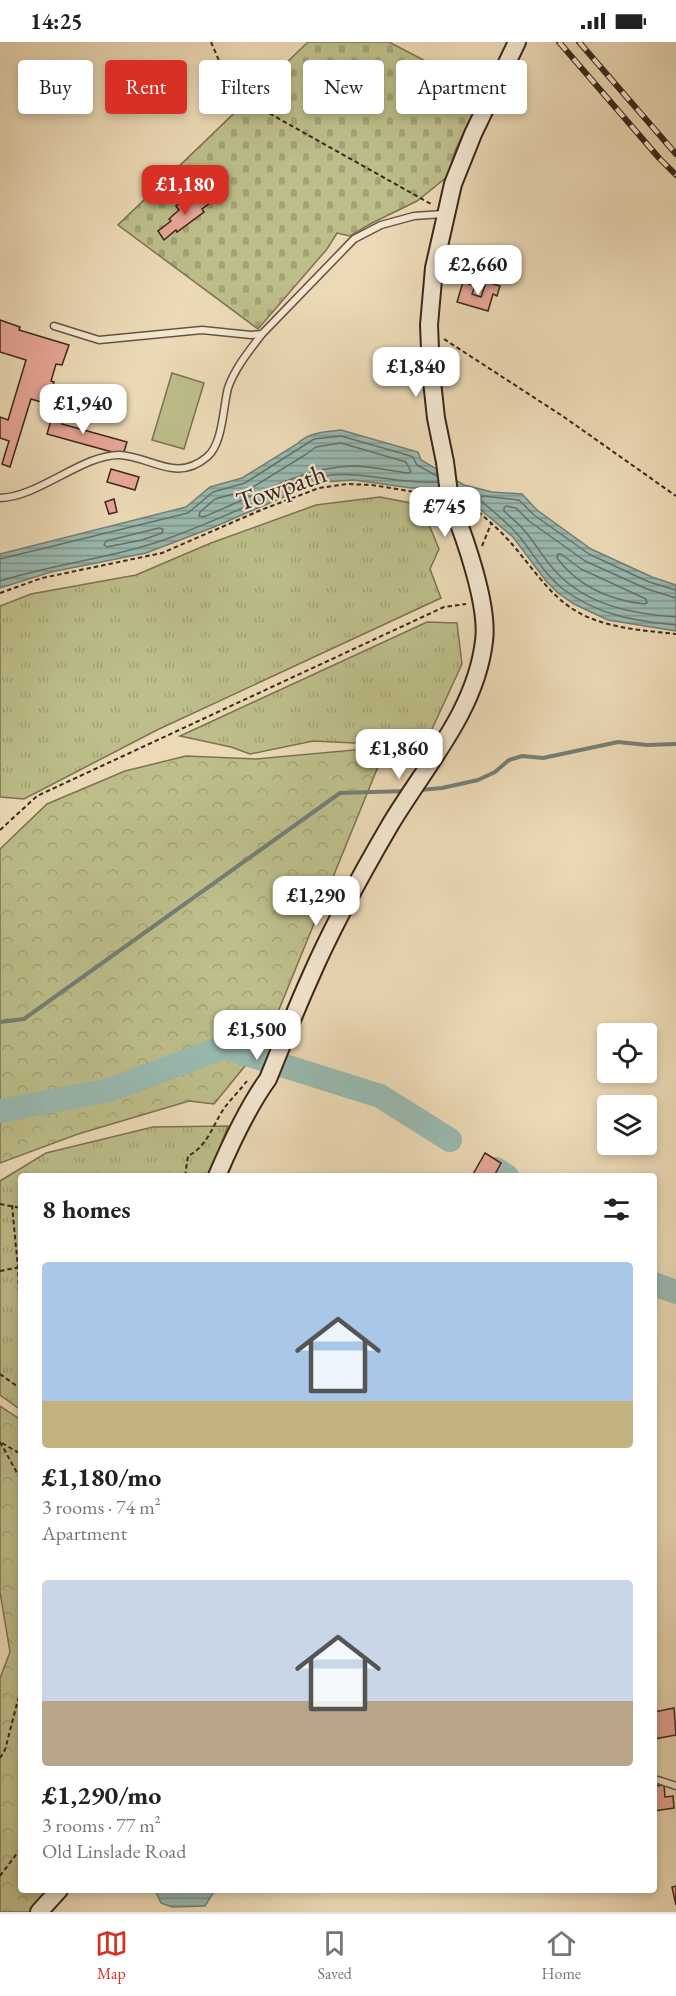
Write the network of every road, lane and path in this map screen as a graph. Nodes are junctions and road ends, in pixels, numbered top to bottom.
1 (211, 42) edge
2 (517, 42) edge
3 (447, 213) junction
4 (54, 326) dead end
5 (429, 330) junction
6 (262, 334) junction
7 (444, 496) junction
8 (676, 496) edge
9 (0, 498) edge
10 (468, 502) dead end
11 (0, 593) edge
12 (481, 603) junction
13 (676, 634) edge
14 (0, 830) edge
15 (254, 1085) junction
16 (185, 1173) edge
17 (218, 1173) edge
18 (0, 1204) edge
19 (12, 1205) junction
20 (18, 1207) edge
21 (18, 1252) edge
22 (18, 1268) edge
23 (0, 1271) edge
24 (0, 1374) edge
25 (18, 1387) edge
26 (0, 1442) edge
27 (18, 1452) edge
28 (18, 1475) edge
29 (18, 1700) edge
30 (0, 1758) edge
31 (657, 1780) edge
32 (676, 1786) edge
33 (18, 1852) edge
34 (0, 1876) edge
35 (56, 1893) edge
36 (39, 1912) edge

1 - 3 path
2 - 3 street
3 - 5 street
3 - 6 lane
4 - 6 lane
5 - 7 street, bridge
5 - 8 path
6 - 9 lane
7 - 11 path, Towpath
7 - 12 street
10 - 13 path
12 - 14 path
12 - 15 street
15 - 16 path
15 - 17 street
18 - 19 path
19 - 20 path
19 - 21 path
22 - 23 path
24 - 25 path
26 - 27 path
26 - 28 path
29 - 30 path
31 - 32 lane
33 - 34 path
35 - 36 street

